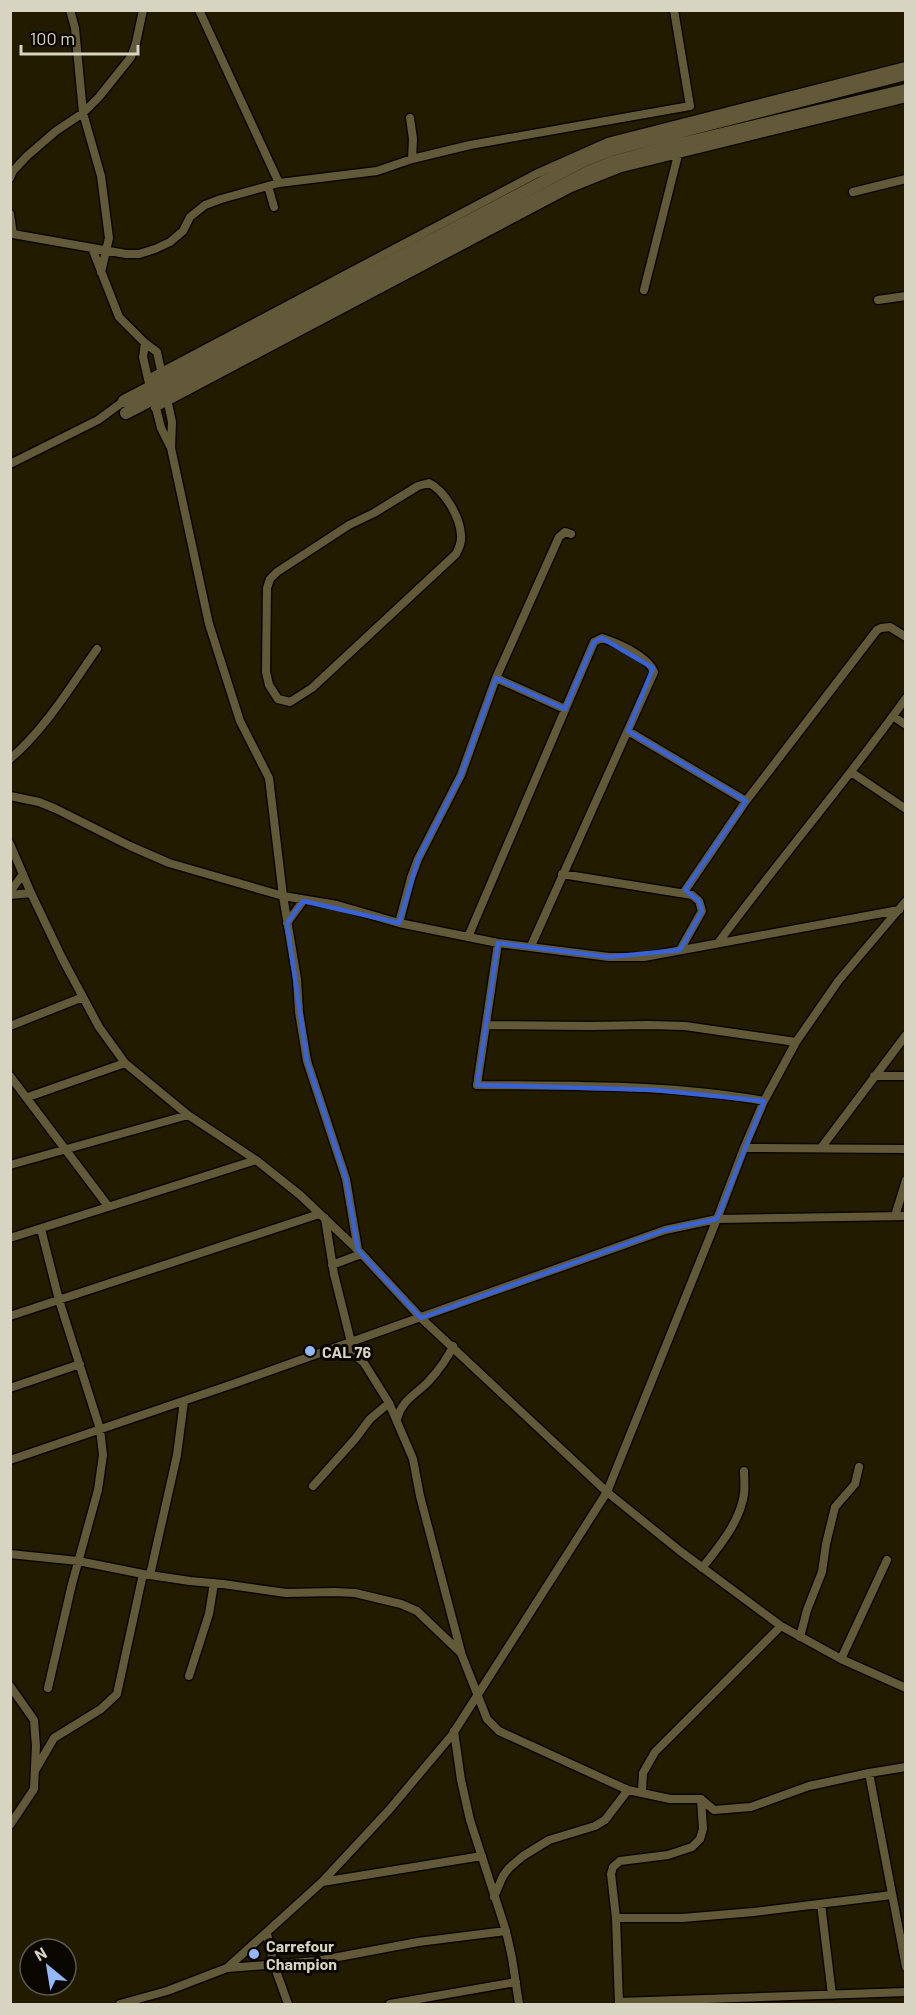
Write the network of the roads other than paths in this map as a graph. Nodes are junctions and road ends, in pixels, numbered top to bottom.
1 (70, 10) edge
2 (144, 10) edge
3 (198, 10) edge
4 (674, 10) edge
5 (906, 66) edge
6 (906, 74) edge
7 (906, 90) edge
8 (906, 98) edge
9 (83, 113) junction
10 (410, 118) dead end
11 (679, 138) junction
12 (412, 159) junction
13 (10, 178) edge
14 (906, 179) edge
15 (279, 183) junction
16 (268, 186) junction
17 (853, 192) dead end
18 (274, 207) dead end
19 (10, 214) edge
20 (92, 248) junction
21 (106, 250) junction
22 (101, 272) junction
23 (644, 290) dead end
24 (906, 296) edge
25 (879, 300) dead end
26 (145, 343) junction
27 (162, 377) junction
28 (149, 383) junction
29 (166, 398) junction
30 (155, 404) junction
31 (125, 407) junction
32 (171, 448) junction
33 (10, 464) edge
34 (399, 496) joint
35 (571, 534) dead end
36 (906, 637) edge
37 (97, 649) dead end
38 (496, 678) junction
39 (906, 698) edge
40 (565, 709) junction
41 (893, 716) junction
42 (906, 725) edge
43 (628, 731) junction
44 (10, 759) edge
45 (851, 772) junction
46 (10, 796) edge
47 (746, 801) junction
48 (906, 809) edge
49 (10, 844) edge
50 (22, 874) junction
51 (562, 874) junction
52 (684, 892) junction
53 (10, 893) edge
54 (31, 893) junction
55 (283, 896) junction
56 (303, 901) junction
57 (906, 901) edge
58 (901, 909) edge
59 (287, 923) junction
60 (399, 923) junction
61 (468, 937) junction
62 (498, 943) junction
63 (718, 943) junction
64 (531, 946) junction
65 (680, 950) junction
66 (83, 997) junction
67 (486, 1025) junction
68 (10, 1026) edge
69 (906, 1035) edge
70 (796, 1042) junction
71 (125, 1063) junction
72 (10, 1076) edge
73 (873, 1076) junction
74 (906, 1076) edge
75 (28, 1097) junction
76 (764, 1101) junction
77 (188, 1115) junction
78 (744, 1148) junction
79 (821, 1148) junction
80 (64, 1149) junction
81 (906, 1149) edge
82 (256, 1160) junction
83 (10, 1165) edge
84 (906, 1180) edge
85 (108, 1206) junction
86 (322, 1216) junction
87 (895, 1216) junction
88 (906, 1216) edge
89 (717, 1219) junction
90 (41, 1229) junction
91 (10, 1239) edge
92 (360, 1252) junction
93 (332, 1265) junction
94 (59, 1300) junction
95 (10, 1316) edge
96 (422, 1318) junction
97 (347, 1343) junction
98 (453, 1347) junction
99 (80, 1364) junction
100 (10, 1388) edge
101 (184, 1401) junction
102 (389, 1402) junction
103 (397, 1419) junction
104 (100, 1430) junction
105 (10, 1460) edge
106 (859, 1467) dead end
107 (744, 1470) dead end
108 (313, 1486) dead end
109 (607, 1492) junction
110 (10, 1554) edge
111 (887, 1560) dead end
112 (78, 1561) junction
113 (702, 1568) junction
114 (146, 1575) junction
115 (214, 1583) junction
116 (781, 1626) junction
117 (800, 1636) junction
118 (461, 1653) junction
119 (841, 1659) junction
120 (189, 1676) dead end
121 (10, 1686) edge
122 (48, 1688) dead end
123 (906, 1688) edge
124 (478, 1695) junction
125 (454, 1731) junction
126 (906, 1767) edge
127 (36, 1768) junction
128 (869, 1773) junction
129 (628, 1790) junction
130 (642, 1792) junction
131 (701, 1799) junction
132 (10, 1825) edge
133 (482, 1856) junction
134 (322, 1882) junction
135 (892, 1895) junction
136 (494, 1897) junction
137 (821, 1904) junction
138 (616, 1918) junction
139 (506, 1931) junction
140 (267, 1934) junction
141 (274, 1965) junction
142 (906, 1967) edge
143 (227, 1968) junction
144 (516, 1982) junction
145 (906, 1992) edge
146 (832, 1995) junction
147 (619, 2003) edge
148 (120, 2004) edge
149 (288, 2004) edge
150 (390, 2004) edge
151 (519, 2004) edge

1 - 9 street
2 - 9 street
3 - 15 street
4 - 12 street
5 - 11 street
6 - 11 main road
7 - 11 main road
8 - 11 street
9 - 13 street
9 - 21 street
10 - 12 street
11 - 23 street
11 - 27 main road
11 - 29 main road
12 - 15 street
14 - 17 street
15 - 16 street
16 - 18 street
16 - 21 street
19 - 20 street
20 - 21 street
20 - 22 street
21 - 22 street
22 - 26 street
24 - 25 street
26 - 27 street
26 - 28 street
27 - 28 main road
27 - 29 street
28 - 30 street
28 - 31 main road
29 - 30 main road
29 - 32 street
30 - 31 main road
30 - 32 street
31 - 33 street
32 - 55 street
34 - 34 street
35 - 38 street
36 - 47 street
37 - 44 street
38 - 40 street
38 - 60 street
39 - 41 street
40 - 43 street
40 - 61 street
41 - 42 street
41 - 45 street
43 - 47 street
43 - 51 street
45 - 48 street
45 - 63 street
46 - 55 street
47 - 52 street
49 - 50 street
50 - 53 street
50 - 54 street
51 - 52 street
51 - 64 street
52 - 65 street
53 - 54 street
54 - 66 street
55 - 56 street
55 - 59 street
56 - 59 street
56 - 60 street
57 - 58 street
58 - 63 street
58 - 70 street
59 - 92 street
60 - 61 street
61 - 62 street
62 - 64 street
62 - 67 street
63 - 65 street
64 - 65 street
66 - 68 street
66 - 71 street
67 - 70 street
67 - 76 street
69 - 73 street
70 - 76 street
71 - 75 street
71 - 77 street
72 - 75 street
73 - 74 street
73 - 79 street
75 - 80 street
76 - 78 street
77 - 80 street
77 - 82 street
78 - 79 street
78 - 89 street
79 - 81 street
80 - 83 street
80 - 85 street
82 - 85 street
82 - 86 street
84 - 87 street
85 - 90 street
86 - 92 street
86 - 93 street
86 - 94 street
87 - 88 street
87 - 89 street
89 - 96 street
89 - 109 street
90 - 91 street
90 - 94 street
92 - 93 street
92 - 96 street
93 - 97 street
94 - 95 street
94 - 99 street
96 - 97 street
96 - 98 street
97 - 101 street
97 - 102 street
98 - 103 street
98 - 109 street
99 - 100 street
99 - 104 street
101 - 104 street
101 - 114 street
102 - 103 street
102 - 108 street
103 - 118 street
104 - 105 street
104 - 112 street
106 - 117 street
107 - 113 street
109 - 113 street
109 - 124 street
110 - 112 street
111 - 119 street
112 - 114 street
112 - 122 street
113 - 116 street
114 - 115 street
114 - 127 street
115 - 118 street
115 - 120 street
116 - 117 street
116 - 130 street
117 - 119 street
118 - 124 street
119 - 123 street
121 - 127 street
124 - 125 street
124 - 129 street
125 - 133 street
125 - 134 street
126 - 128 street
127 - 132 street
128 - 131 street
128 - 135 street
129 - 130 street
129 - 136 street
130 - 131 street
131 - 138 street
133 - 134 street
133 - 136 street
134 - 140 street
135 - 137 street
135 - 142 street
136 - 139 street
137 - 138 street
137 - 146 street
138 - 147 street
139 - 141 street
139 - 144 street
140 - 141 street
140 - 143 street
141 - 143 street
141 - 149 street
143 - 148 street
144 - 150 street
144 - 151 street
145 - 146 street
146 - 147 street

